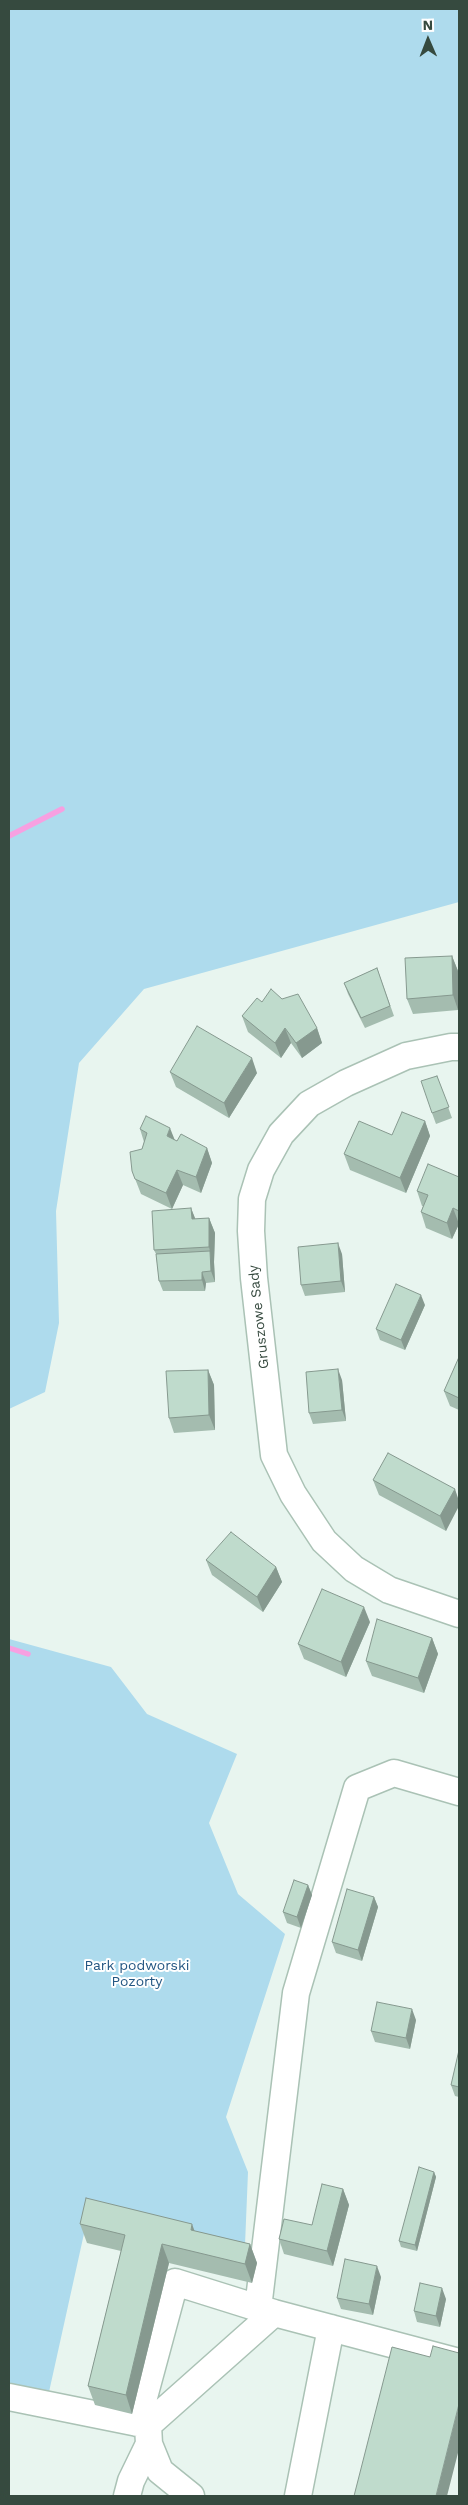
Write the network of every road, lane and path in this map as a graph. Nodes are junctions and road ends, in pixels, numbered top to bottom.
1 (459, 1047) edge
2 (459, 1614) edge
3 (459, 1792) edge
4 (266, 2310) junction
5 (331, 2328) junction
6 (459, 2362) edge
7 (9, 2397) edge
8 (145, 2431) junction
9 (127, 2496) edge
10 (191, 2496) edge
11 (298, 2496) edge

1 - 2 street, Gruszowe Sady
3 - 4 street
4 - 5 street
4 - 8 street
4 - 8 street
5 - 6 street
5 - 11 street
7 - 8 street
8 - 9 street
8 - 10 street

